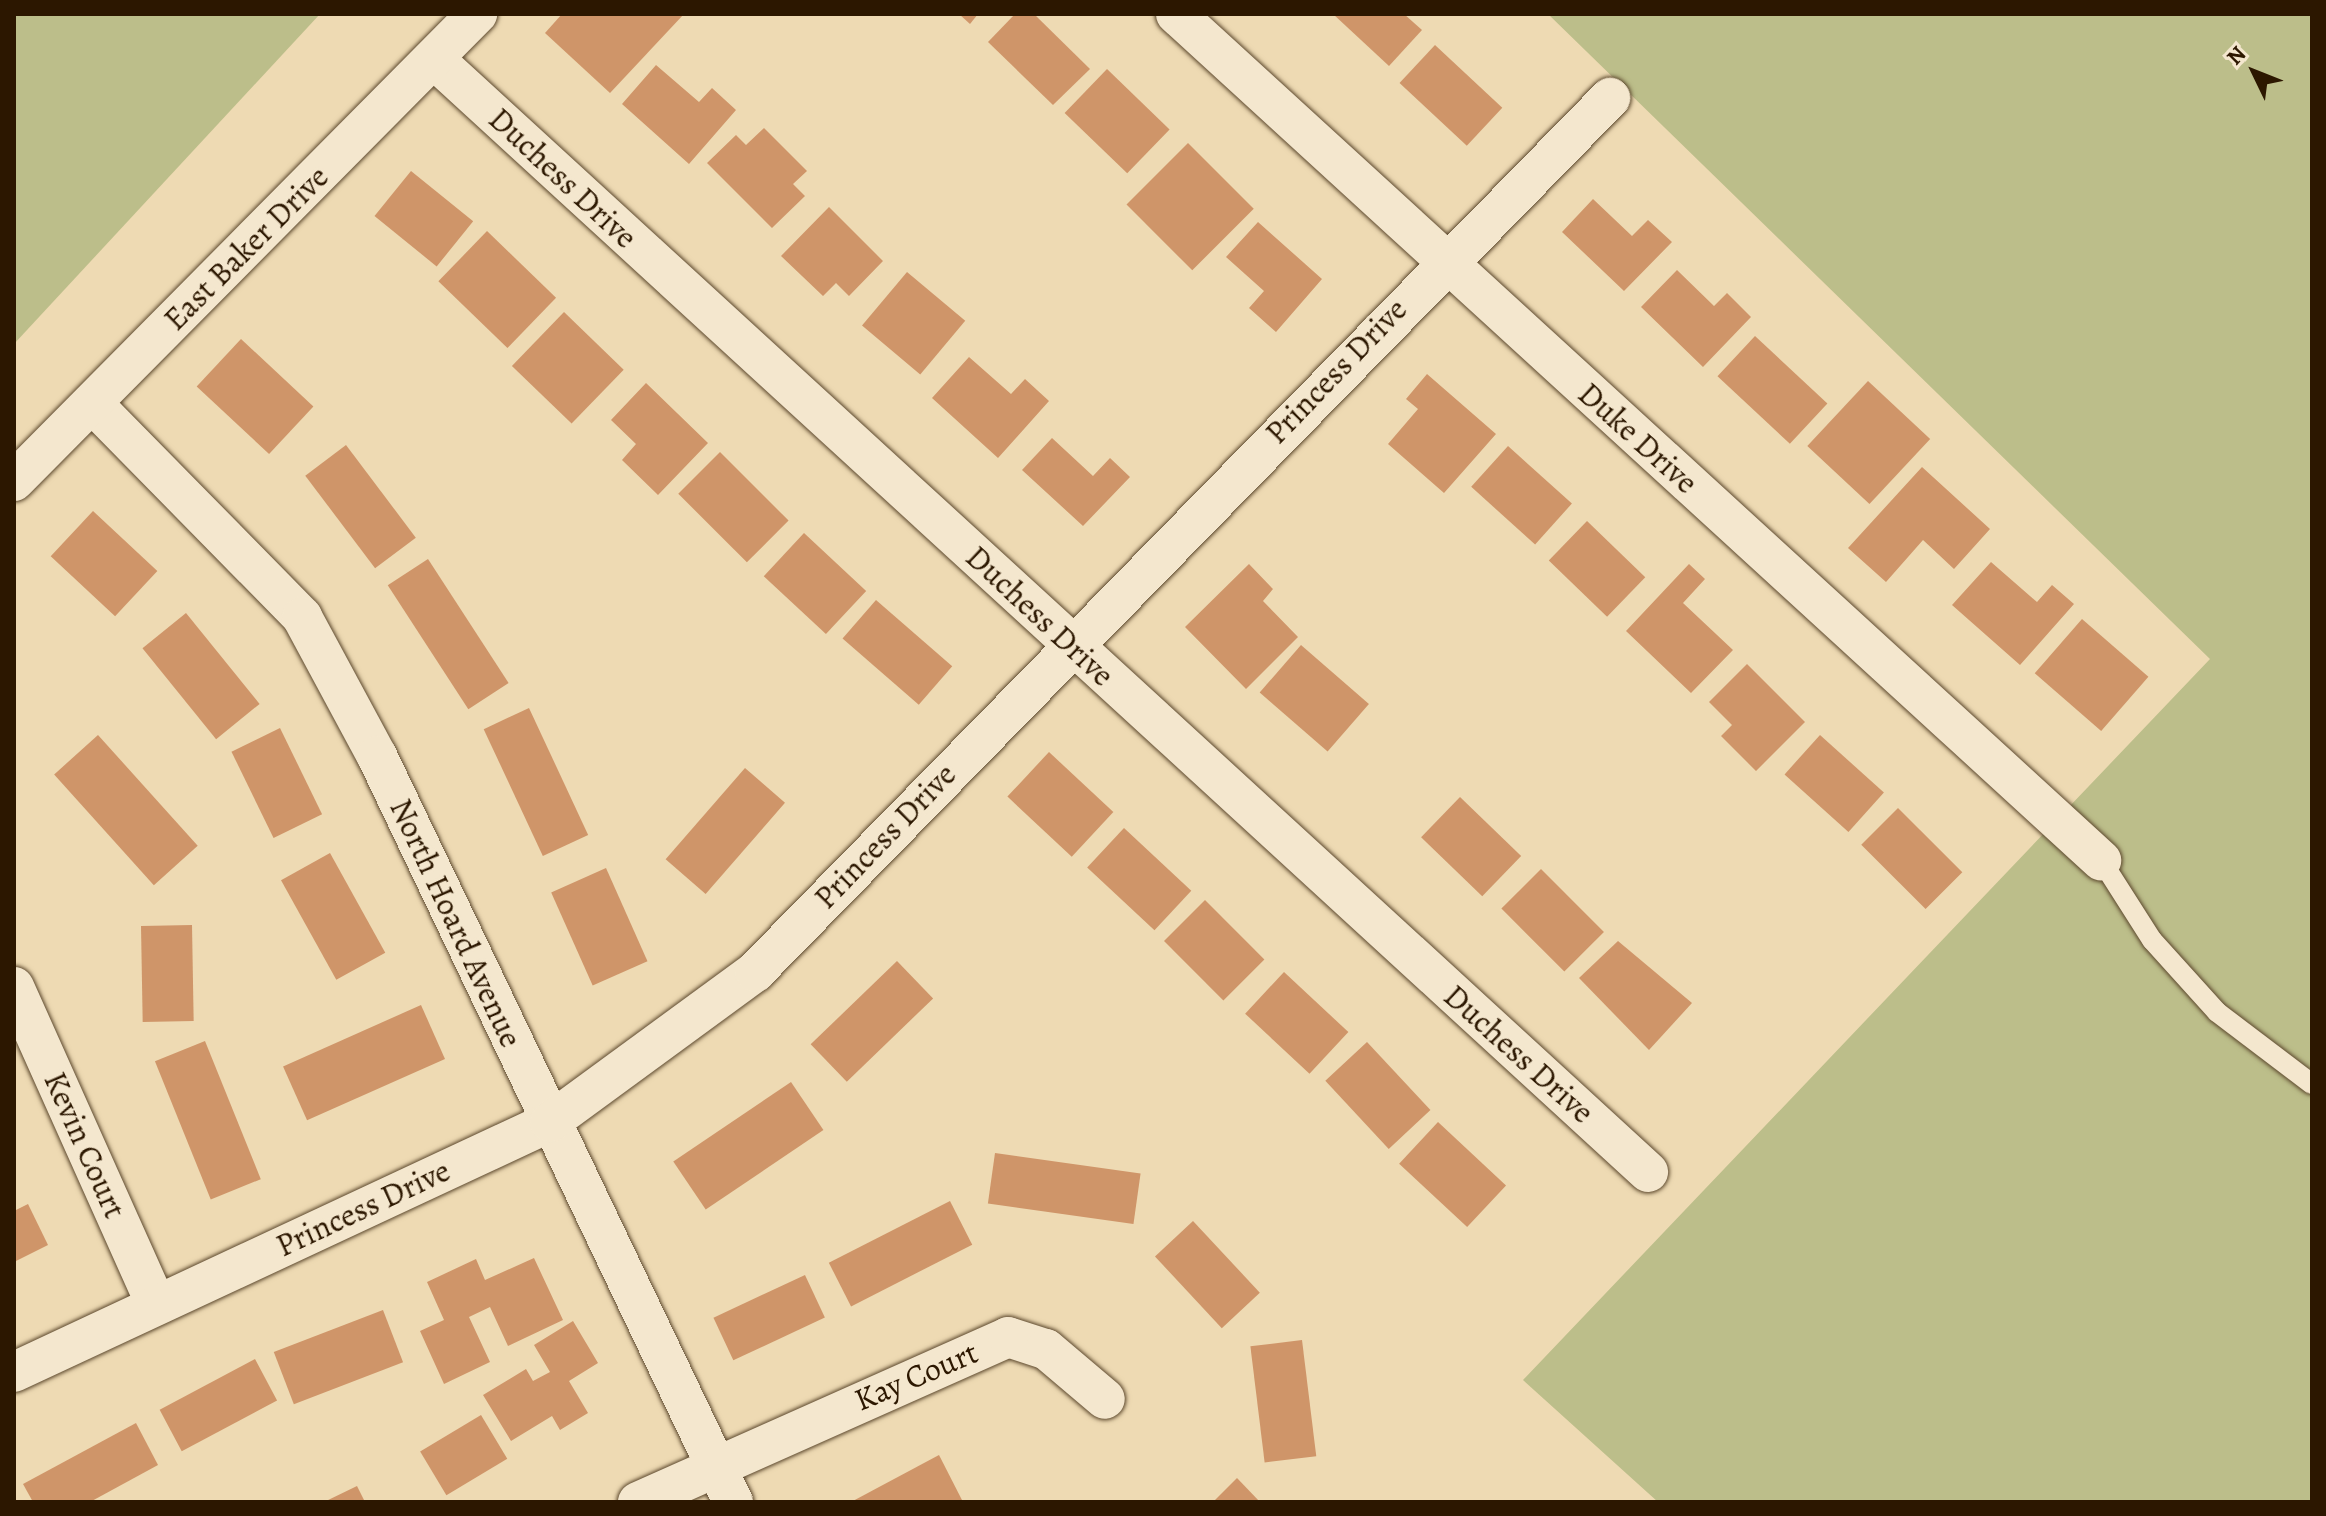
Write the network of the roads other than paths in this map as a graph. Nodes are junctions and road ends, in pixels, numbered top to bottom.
1 (477, 14) edge
2 (1176, 14) edge
3 (434, 59) junction
4 (1610, 98) dead end
5 (1444, 261) junction
6 (92, 403) junction
7 (14, 481) edge
8 (1069, 643) junction
9 (2101, 860) joint
10 (14, 987) edge
11 (2312, 1084) edge
12 (550, 1122) junction
13 (1648, 1172) dead end
14 (156, 1304) junction
15 (14, 1372) edge
16 (1105, 1399) dead end
17 (715, 1463) junction
18 (638, 1502) edge
19 (733, 1502) edge

1 - 3 street, East Baker Drive
2 - 5 street, Duke Drive
3 - 6 street, East Baker Drive
3 - 8 street, Duchess Drive
4 - 5 street, Princess Drive
5 - 8 street, Princess Drive
5 - 9 street, Duke Drive
6 - 7 street, East Baker Drive
6 - 12 street, North Hoard Avenue
8 - 12 street, Princess Drive
8 - 13 street, Duchess Drive
9 - 11 lane
10 - 14 street, Kevin Court
12 - 14 street, Princess Drive
12 - 17 street, North Hoard Avenue
14 - 15 street, Princess Drive
16 - 17 street, Kay Court
17 - 18 street, Kay Court
17 - 19 street, North Hoard Avenue

